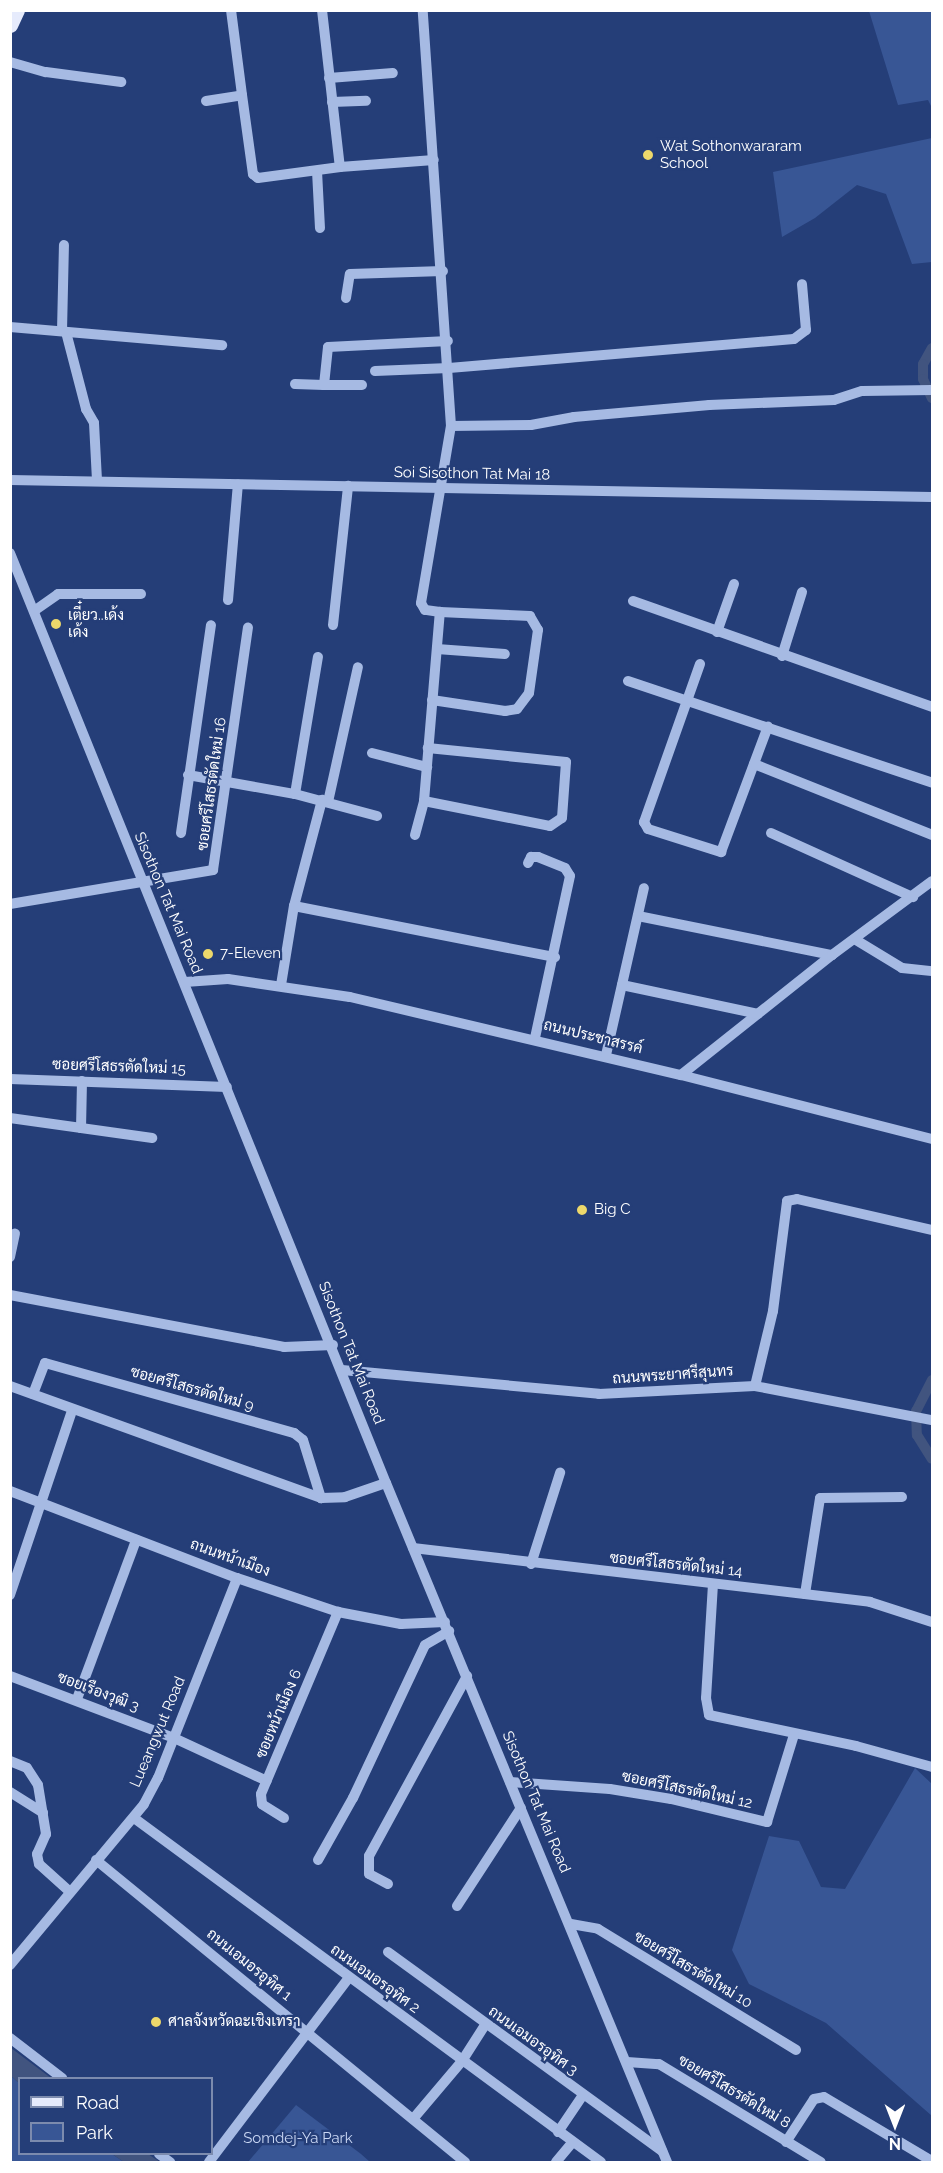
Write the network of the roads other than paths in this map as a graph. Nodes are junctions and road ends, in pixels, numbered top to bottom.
1 (17, 10) edge
2 (231, 10) edge
3 (322, 10) edge
4 (423, 10) edge
5 (10, 25) edge
6 (10, 62) edge
7 (393, 73) dead end
8 (329, 78) junction
9 (121, 82) dead end
10 (242, 95) junction
11 (206, 101) dead end
12 (366, 101) dead end
13 (332, 102) junction
14 (434, 160) junction
15 (340, 167) junction
16 (317, 171) junction
17 (320, 228) dead end
18 (64, 245) dead end
19 (443, 271) junction
20 (802, 284) dead end
21 (346, 298) dead end
22 (10, 327) edge
23 (64, 332) junction
24 (448, 341) junction
25 (222, 345) dead end
26 (449, 368) junction
27 (375, 371) dead end
28 (295, 384) dead end
29 (324, 385) junction
30 (362, 385) dead end
31 (932, 390) edge
32 (452, 426) junction
33 (10, 480) edge
34 (97, 481) junction
35 (238, 484) junction
36 (348, 486) junction
37 (439, 488) junction
38 (933, 497) edge
39 (10, 554) edge
40 (734, 584) dead end
41 (802, 592) dead end
42 (141, 594) dead end
43 (228, 600) dead end
44 (633, 601) dead end
45 (34, 611) junction
46 (440, 612) junction
47 (211, 625) dead end
48 (333, 625) dead end
49 (248, 628) dead end
50 (717, 632) junction
51 (437, 649) junction
52 (505, 654) dead end
53 (782, 656) junction
54 (318, 657) dead end
55 (700, 664) dead end
56 (358, 667) dead end
57 (628, 681) dead end
58 (432, 699) junction
59 (686, 701) junction
60 (932, 704) edge
61 (768, 726) junction
62 (428, 748) junction
63 (372, 753) dead end
64 (754, 764) junction
65 (427, 767) junction
66 (188, 775) junction
67 (227, 781) junction
68 (933, 783) edge
69 (295, 794) junction
70 (325, 801) junction
71 (424, 801) junction
72 (377, 816) dead end
73 (181, 833) dead end
74 (771, 834) dead end
75 (415, 835) dead end
76 (933, 835) edge
77 (528, 863) dead end
78 (141, 880) junction
79 (933, 881) edge
80 (644, 888) dead end
81 (913, 897) junction
82 (10, 904) edge
83 (294, 906) junction
84 (639, 916) junction
85 (856, 940) junction
86 (831, 955) junction
87 (555, 957) junction
88 (933, 971) edge
89 (185, 982) junction
90 (281, 985) junction
91 (622, 985) junction
92 (758, 1014) junction
93 (535, 1038) junction
94 (606, 1055) junction
95 (681, 1076) junction
96 (10, 1078) edge
97 (82, 1081) junction
98 (227, 1087) junction
99 (10, 1118) edge
100 (81, 1128) junction
101 (152, 1138) dead end
102 (933, 1139) edge
103 (933, 1230) edge
104 (15, 1234) dead end
105 (10, 1257) edge
106 (10, 1295) edge
107 (333, 1345) junction
108 (342, 1370) junction
109 (10, 1386) edge
110 (755, 1386) junction
111 (33, 1394) junction
112 (72, 1411) junction
113 (930, 1420) edge
114 (560, 1473) dead end
115 (386, 1483) junction
116 (10, 1491) edge
117 (902, 1497) dead end
118 (321, 1498) junction
119 (40, 1502) junction
120 (136, 1540) junction
121 (413, 1548) junction
122 (531, 1564) junction
123 (237, 1578) junction
124 (714, 1584) junction
125 (805, 1594) junction
126 (10, 1595) edge
127 (338, 1612) junction
128 (933, 1622) edge
129 (447, 1627) junction
130 (10, 1676) edge
131 (467, 1676) junction
132 (77, 1699) junction
133 (794, 1735) junction
134 (174, 1738) junction
135 (10, 1761) edge
136 (933, 1767) edge
137 (267, 1781) junction
138 (510, 1782) junction
139 (10, 1792) edge
140 (521, 1808) junction
141 (43, 1813) junction
142 (134, 1818) junction
143 (284, 1818) dead end
144 (96, 1860) junction
145 (318, 1860) dead end
146 (388, 1884) dead end
147 (69, 1891) junction
148 (457, 1906) dead end
149 (571, 1924) junction
150 (388, 1952) dead end
151 (10, 1965) edge
152 (348, 1979) junction
153 (485, 2025) junction
154 (308, 2032) junction
155 (10, 2038) edge
156 (796, 2050) dead end
157 (462, 2061) junction
158 (627, 2062) junction
159 (59, 2077) edge
160 (583, 2095) junction
161 (413, 2119) junction
162 (558, 2132) junction
163 (573, 2142) junction
164 (786, 2142) junction
165 (663, 2151) junction
166 (933, 2161) edge
167 (209, 2163) edge
168 (465, 2163) edge
169 (556, 2163) edge
170 (601, 2163) edge
171 (667, 2163) edge
172 (822, 2163) edge

1 - 5 main road
2 - 10 street
3 - 8 street
4 - 14 street
6 - 9 street
7 - 8 street
8 - 13 street
10 - 11 street
10 - 16 street
12 - 13 street
13 - 15 street
14 - 15 street
14 - 19 street
15 - 16 street
16 - 17 street
18 - 23 street
19 - 21 street
19 - 24 street
20 - 26 street
22 - 23 street
23 - 25 street
23 - 34 street
24 - 26 street
24 - 29 street
26 - 27 street
26 - 32 street
28 - 29 street
29 - 30 street
31 - 32 street
32 - 37 street
33 - 34 street, Soi Sisothon Tat Mai 18
34 - 35 street, Soi Sisothon Tat Mai 18
35 - 36 street, Soi Sisothon Tat Mai 18
35 - 43 street
36 - 37 street, Soi Sisothon Tat Mai 18
36 - 48 street
37 - 38 street, Soi Sisothon Tat Mai 18
37 - 46 street
39 - 45 street, Sisothon Tat Mai Road
40 - 50 street
41 - 53 street
42 - 45 street
44 - 50 street
45 - 78 street, Sisothon Tat Mai Road
46 - 51 street
46 - 58 street
47 - 66 street
49 - 67 street, ซอยศรีโสธรตัดใหม่ 16
50 - 53 street
51 - 52 street
51 - 58 street
53 - 60 street
54 - 69 street
55 - 59 street
56 - 70 street
57 - 59 street
58 - 62 street
59 - 61 street
59 - 64 street
61 - 64 street
61 - 68 street
62 - 65 street
62 - 71 street
63 - 65 street
64 - 76 street
65 - 71 street
66 - 67 street
66 - 73 street
67 - 69 street
67 - 78 street, ซอยศรีโสธรตัดใหม่ 16
69 - 70 street
70 - 72 street
70 - 83 street
71 - 75 street
74 - 81 street
77 - 87 street
78 - 82 street
78 - 89 street, Sisothon Tat Mai Road
79 - 81 street
80 - 84 street
81 - 85 street
83 - 87 street
83 - 90 street
84 - 86 street
84 - 91 street
85 - 86 street
85 - 88 street
86 - 92 street
87 - 93 street
89 - 90 street, ถนนประชาสรรค์
89 - 98 street, Sisothon Tat Mai Road
90 - 93 street, ถนนประชาสรรค์
91 - 92 street
91 - 94 street
92 - 95 street
93 - 94 street, ถนนประชาสรรค์
94 - 95 street, ถนนประชาสรรค์
95 - 102 street, ถนนประชาสรรค์
96 - 97 street, ซอยศรีโสธรตัดใหม่ 15
97 - 98 street, ซอยศรีโสธรตัดใหม่ 15
97 - 100 street
98 - 107 street, Sisothon Tat Mai Road
99 - 100 street
100 - 101 street
103 - 110 street
104 - 105 street
106 - 107 street
107 - 108 street, Sisothon Tat Mai Road
108 - 110 street, ถนนพระยาศรีสุนทร
108 - 115 street, Sisothon Tat Mai Road
109 - 111 street
110 - 113 street, ถนนพระยาศรีสุนทร
111 - 112 street
111 - 118 street, ซอยศรีโสธรตัดใหม่ 9
112 - 118 street
112 - 119 street
114 - 122 street
115 - 118 street
115 - 121 street, Sisothon Tat Mai Road
116 - 119 street, ถนนหน้าเมือง
117 - 125 street
119 - 120 street, ถนนหน้าเมือง
119 - 126 street
120 - 123 street, ถนนหน้าเมือง
120 - 132 street
121 - 122 street, ซอยศรีโสธรตัดใหม่ 14
121 - 129 street, Sisothon Tat Mai Road
122 - 124 street, ซอยศรีโสธรตัดใหม่ 14
123 - 127 street, ถนนหน้าเมือง
123 - 134 street, Lueangwut Road
124 - 125 street, ซอยศรีโสธรตัดใหม่ 14
124 - 133 street
125 - 128 street, ซอยศรีโสธรตัดใหม่ 14
127 - 129 street, ถนนหน้าเมือง
127 - 137 street, ซอยหน้าเมือง 6
129 - 131 street, Sisothon Tat Mai Road
129 - 145 street
130 - 132 street, ซอยเรืองวุฒิ 3
131 - 138 street, Sisothon Tat Mai Road
131 - 146 street
132 - 134 street, ซอยเรืองวุฒิ 3
133 - 136 street
133 - 138 street, ซอยศรีโสธรตัดใหม่ 12
134 - 137 street, ซอยเรืองวุฒิ 3
134 - 142 street, Lueangwut Road
135 - 141 street
137 - 143 street, ซอยหน้าเมือง 6
138 - 140 street, Sisothon Tat Mai Road
139 - 141 street
140 - 148 street
140 - 149 street, Sisothon Tat Mai Road
141 - 147 street
142 - 144 street, Lueangwut Road
142 - 152 street, ถนนเอมอรอุทิศ 2
144 - 147 street, Lueangwut Road
144 - 154 street, ถนนเอมอรอุทิศ 1
147 - 151 street, Lueangwut Road
149 - 156 street, ซอยศรีโสธรตัดใหม่ 10
149 - 158 street, Sisothon Tat Mai Road
150 - 153 street, ถนนเอมอรอุทิศ 3
152 - 154 street
152 - 157 street, ถนนเอมอรอุทิศ 2
153 - 157 street
153 - 160 street, ถนนเอมอรอุทิศ 3
154 - 161 street, ถนนเอมอรอุทิศ 1
154 - 167 street
155 - 159 street
157 - 161 street
157 - 162 street, ถนนเอมอรอุทิศ 2
158 - 164 street, ซอยศรีโสธรตัดใหม่ 8
158 - 165 street, Sisothon Tat Mai Road
160 - 162 street
160 - 165 street, ถนนเอมอรอุทิศ 3
161 - 168 street, ถนนเอมอรอุทิศ 1
162 - 163 street, ถนนเอมอรอุทิศ 2
163 - 169 street
163 - 170 street, ถนนเอมอรอุทิศ 2
164 - 166 street
164 - 172 street, ซอยศรีโสธรตัดใหม่ 8
165 - 171 street, Sisothon Tat Mai Road

